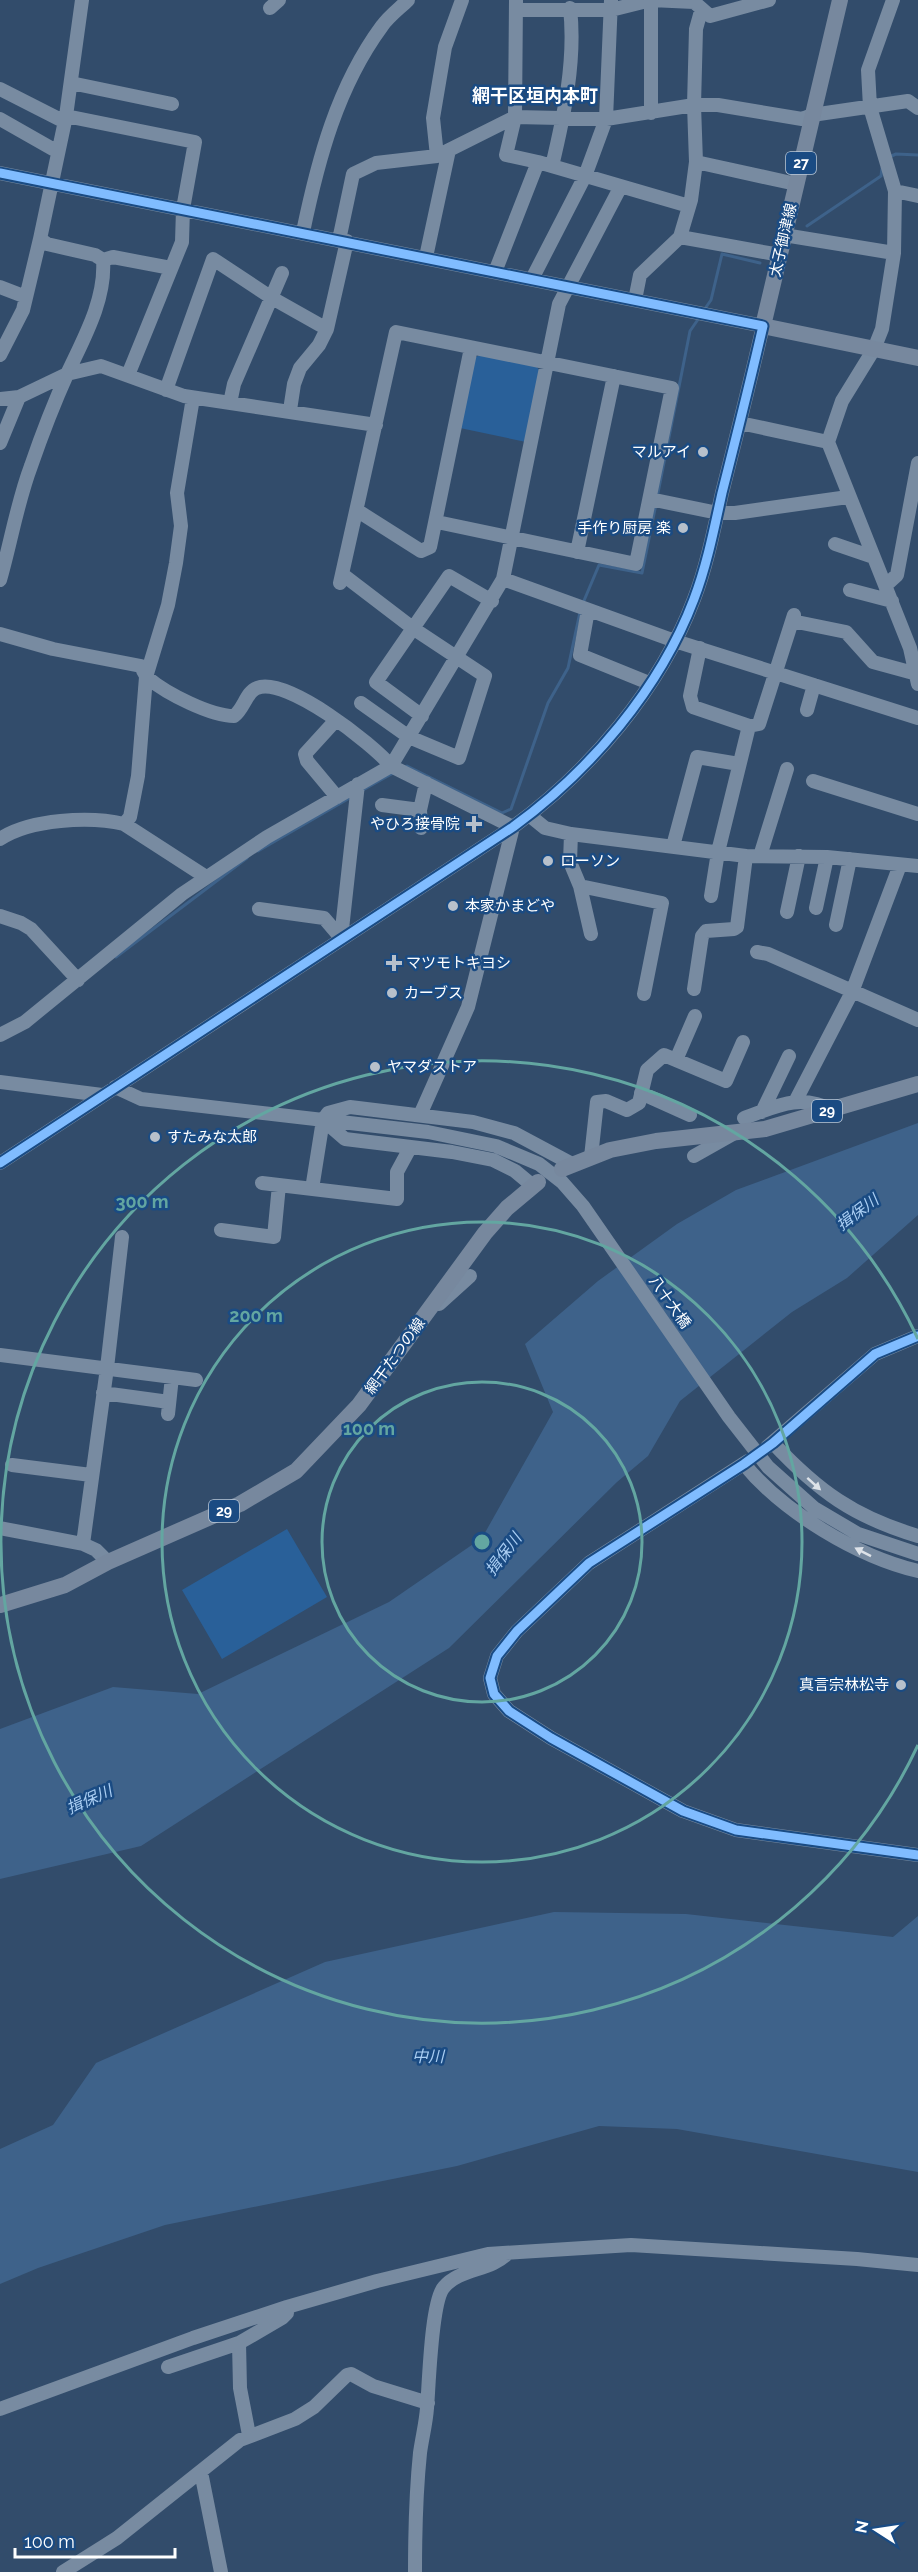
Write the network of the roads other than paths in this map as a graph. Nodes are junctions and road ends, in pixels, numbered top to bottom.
1 (82, 0) edge
2 (408, 0) edge
3 (462, 0) edge
4 (651, 0) edge
5 (769, 0) edge
6 (840, 0) edge
7 (893, 0) edge
8 (696, 4) edge
9 (517, 5) edge
10 (611, 5) edge
11 (570, 8) junction
12 (71, 83) junction
13 (0, 89) edge
14 (172, 104) dead end
15 (694, 105) junction
16 (870, 106) junction
17 (918, 108) edge
18 (651, 113) junction
19 (812, 115) junction
20 (515, 117) junction
21 (0, 119) edge
22 (65, 119) junction
23 (563, 119) junction
24 (606, 119) junction
25 (58, 152) junction
26 (443, 153) junction
27 (538, 162) junction
28 (696, 162) junction
29 (552, 166) junction
30 (0, 173) edge
31 (585, 176) junction
32 (52, 183) junction
33 (796, 184) junction
34 (620, 188) junction
35 (895, 191) junction
36 (918, 196) edge
37 (689, 207) junction
38 (183, 208) junction
39 (303, 232) junction
40 (784, 236) junction
41 (680, 237) junction
42 (40, 239) junction
43 (343, 240) junction
44 (894, 253) junction
45 (780, 255) junction
46 (426, 257) junction
47 (103, 260) junction
48 (171, 268) junction
49 (495, 272) junction
50 (282, 273) dead end
51 (532, 279) junction
52 (0, 287) edge
53 (567, 287) junction
54 (27, 297) junction
55 (272, 298) junction
56 (635, 300) junction
57 (763, 326) junction
58 (327, 329) junction
59 (471, 348) junction
60 (874, 349) junction
61 (0, 356) edge
62 (918, 358) edge
63 (548, 363) junction
64 (68, 374) junction
65 (128, 375) junction
66 (614, 376) junction
67 (166, 390) junction
68 (19, 397) junction
69 (193, 398) junction
70 (0, 399) edge
71 (230, 403) junction
72 (290, 410) junction
73 (740, 423) junction
74 (376, 425) junction
75 (828, 442) junction
76 (0, 443) edge
77 (918, 463) edge
78 (848, 497) junction
79 (656, 500) junction
80 (358, 511) junction
81 (718, 513) junction
82 (436, 522) junction
83 (512, 539) junction
84 (835, 544) dead end
85 (576, 552) junction
86 (873, 557) junction
87 (503, 579) junction
88 (0, 580) edge
89 (886, 585) junction
90 (850, 590) dead end
91 (492, 601) junction
92 (892, 601) junction
93 (582, 608) junction
94 (414, 629) junction
95 (0, 634) edge
96 (675, 641) junction
97 (700, 648) junction
98 (914, 648) edge
99 (457, 658) junction
100 (776, 673) junction
101 (146, 677) junction
102 (918, 679) edge
103 (649, 683) junction
104 (814, 685) junction
105 (361, 703) dead end
106 (807, 710) dead end
107 (422, 716) junction
108 (918, 718) edge
109 (336, 720) junction
110 (749, 726) junction
111 (409, 737) junction
112 (739, 764) junction
113 (391, 766) junction
114 (787, 769) dead end
115 (813, 781) dead end
116 (426, 783) junction
117 (358, 790) junction
118 (337, 797) junction
119 (382, 805) dead end
120 (420, 810) junction
121 (918, 814) edge
122 (529, 815) junction
123 (124, 824) junction
124 (513, 827) junction
125 (421, 828) dead end
126 (571, 834) junction
127 (0, 839) edge
128 (673, 846) junction
129 (718, 852) junction
130 (753, 856) junction
131 (799, 856) junction
132 (827, 857) junction
133 (850, 859) junction
134 (900, 865) junction
135 (918, 866) edge
136 (206, 877) junction
137 (580, 886) junction
138 (711, 896) dead end
139 (816, 908) dead end
140 (259, 909) dead end
141 (787, 912) dead end
142 (0, 916) edge
143 (836, 925) dead end
144 (591, 934) dead end
145 (341, 938) junction
146 (757, 952) dead end
147 (78, 980) junction
148 (694, 989) dead end
149 (852, 992) junction
150 (644, 994) dead end
151 (695, 1016) dead end
152 (918, 1020) edge
153 (0, 1035) edge
154 (743, 1042) dead end
155 (789, 1056) dead end
156 (676, 1060) junction
157 (0, 1082) edge
158 (918, 1084) edge
159 (114, 1087) junction
160 (641, 1093) junction
161 (102, 1095) junction
162 (796, 1100) junction
163 (832, 1110) junction
164 (762, 1112) junction
165 (420, 1115) junction
166 (690, 1115) dead end
167 (744, 1118) dead end
168 (323, 1120) junction
169 (735, 1133) junction
170 (410, 1148) junction
171 (694, 1156) dead end
172 (591, 1157) junction
173 (0, 1163) edge
174 (567, 1166) joint
175 (262, 1183) dead end
176 (536, 1184) joint
177 (279, 1185) junction
178 (312, 1189) junction
179 (221, 1230) dead end
180 (122, 1237) dead end
181 (470, 1276) dead end
182 (420, 1322) junction
183 (918, 1336) edge
184 (0, 1355) edge
185 (107, 1368) junction
186 (172, 1377) junction
187 (196, 1380) dead end
188 (103, 1393) junction
189 (12, 1465) dead end
190 (91, 1475) junction
191 (0, 1528) edge
192 (918, 1536) edge
193 (83, 1544) junction
194 (918, 1554) edge
195 (108, 1562) junction
196 (918, 1571) edge
197 (0, 1605) edge
198 (918, 1855) edge
199 (509, 2252) junction
200 (918, 2265) edge
201 (287, 2307) junction
202 (239, 2343) junction
203 (168, 2367) dead end
204 (428, 2403) junction
205 (0, 2409) edge
206 (249, 2435) junction
207 (201, 2472) junction
208 (63, 2572) edge
209 (221, 2572) edge
210 (415, 2572) edge

1 - 12 street
2 - 39 street
3 - 26 street
4 - 8 street
4 - 10 street
4 - 18 street
5 - 8 street
6 - 19 main road, 太子御津線 / 27
7 - 16 street
8 - 15 street
9 - 11 street
9 - 20 street
10 - 11 street
10 - 24 street
11 - 23 street
12 - 14 street
12 - 22 street
13 - 22 street
15 - 18 street
15 - 19 street
15 - 28 street
16 - 17 street
16 - 19 street
16 - 35 street
18 - 24 street
19 - 33 main road, 太子御津線 / 27
20 - 23 street
20 - 26 street
20 - 27 street
21 - 25 street
22 - 25 street
22 - 38 street
23 - 24 street
23 - 29 street
24 - 31 street
25 - 32 street
26 - 43 street
26 - 46 street
27 - 29 street
27 - 49 street
28 - 33 street
28 - 37 street
29 - 31 street
30 - 32 street
31 - 34 street
31 - 51 street
32 - 38 street
32 - 42 street
33 - 40 main road, 太子御津線 / 27
34 - 37 street
34 - 53 street
35 - 36 street
35 - 44 street
37 - 41 street
38 - 39 street
38 - 48 street
39 - 43 street
40 - 44 street
40 - 45 main road, 太子御津線 / 27
41 - 45 street
41 - 56 street
42 - 47 street
42 - 54 street
43 - 46 street
43 - 58 street
44 - 60 street
45 - 57 main road, 太子御津線 / 27
46 - 49 street
47 - 48 street
47 - 64 street
48 - 65 street
49 - 51 street
50 - 55 street
51 - 53 street
52 - 54 street
53 - 56 street
53 - 63 street
54 - 61 street
55 - 58 street
55 - 67 street
55 - 71 street
56 - 57 street
57 - 60 main road
57 - 73 street
58 - 72 street
59 - 63 street
59 - 74 street
59 - 82 street
60 - 62 main road
60 - 75 street
63 - 66 street
63 - 83 street
64 - 65 street
64 - 68 street
64 - 88 street
65 - 67 street
66 - 79 street
66 - 85 street
67 - 69 street
68 - 70 street
68 - 76 street
69 - 71 street
69 - 101 street
71 - 72 street
72 - 74 street
73 - 75 street
73 - 81 street
74 - 80 street
75 - 78 street
77 - 89 street
78 - 81 street
78 - 86 street
79 - 81 street
79 - 85 street
80 - 82 street
80 - 94 street
81 - 96 street
82 - 83 street
83 - 85 street
83 - 87 street
84 - 86 street
86 - 89 street
87 - 91 street
87 - 93 street
89 - 92 street
90 - 92 street
91 - 94 street
91 - 99 street
92 - 98 street
93 - 96 street
93 - 103 street
94 - 99 street
94 - 107 street
95 - 101 street
96 - 97 street
96 - 103 street
97 - 100 street
97 - 110 street
98 - 102 street
99 - 107 street
99 - 111 street
100 - 102 street
100 - 104 street
100 - 110 street
101 - 109 street
101 - 123 street
103 - 122 street
104 - 106 street
104 - 108 street
105 - 111 street
107 - 111 street
109 - 113 street
109 - 118 street
110 - 112 street
111 - 113 street
112 - 128 street
112 - 129 street
113 - 116 street
113 - 117 street
114 - 130 street
115 - 121 street
116 - 120 street
116 - 124 street
117 - 118 street
117 - 145 street
118 - 136 street
119 - 120 street
120 - 125 street
122 - 124 street
122 - 126 street
123 - 127 street
123 - 136 street
124 - 145 street
124 - 165 street
126 - 128 street
126 - 137 street
128 - 129 street
129 - 130 street
129 - 138 street
130 - 131 street
130 - 148 street
131 - 132 street
131 - 141 street
132 - 133 street
132 - 139 street
133 - 134 street
133 - 143 street
134 - 135 street
134 - 149 street
136 - 147 street
137 - 144 street
137 - 150 street
140 - 145 street
142 - 147 street
145 - 159 street
146 - 149 street
147 - 153 street
149 - 152 street
149 - 162 street
151 - 156 street
154 - 156 street
155 - 164 street
156 - 160 street
157 - 161 street
158 - 163 main road, 29
159 - 161 street
159 - 168 street, 八十大橋
160 - 166 street
160 - 172 street
161 - 173 street
162 - 163 street
162 - 164 street
163 - 169 main road, 29
164 - 167 street
165 - 168 street
165 - 174 street
168 - 170 street
168 - 178 street
168 - 194 street, 八十大橋
169 - 171 street
169 - 172 main road, 29
170 - 176 street
170 - 178 street
172 - 174 main road, 29
175 - 177 street
176 - 182 main road, 網干たつの線 / 29
177 - 178 street
177 - 179 street
180 - 185 street
181 - 182 street
182 - 195 main road, 網干たつの線 / 29
183 -> 192 street
184 - 185 street
185 - 186 street
185 - 188 street
186 - 187 street
186 - 188 street
188 - 190 street
189 - 190 street
190 - 193 street
191 - 193 street
193 - 195 street
195 - 197 main road, 網干たつの線 / 29
196 -> 198 street
199 - 200 street
199 - 201 street
199 - 204 street
201 - 202 street
201 - 205 street
202 - 203 street
202 - 206 street
204 - 206 street
204 - 210 street
206 - 207 street
207 - 208 street
207 - 209 street

